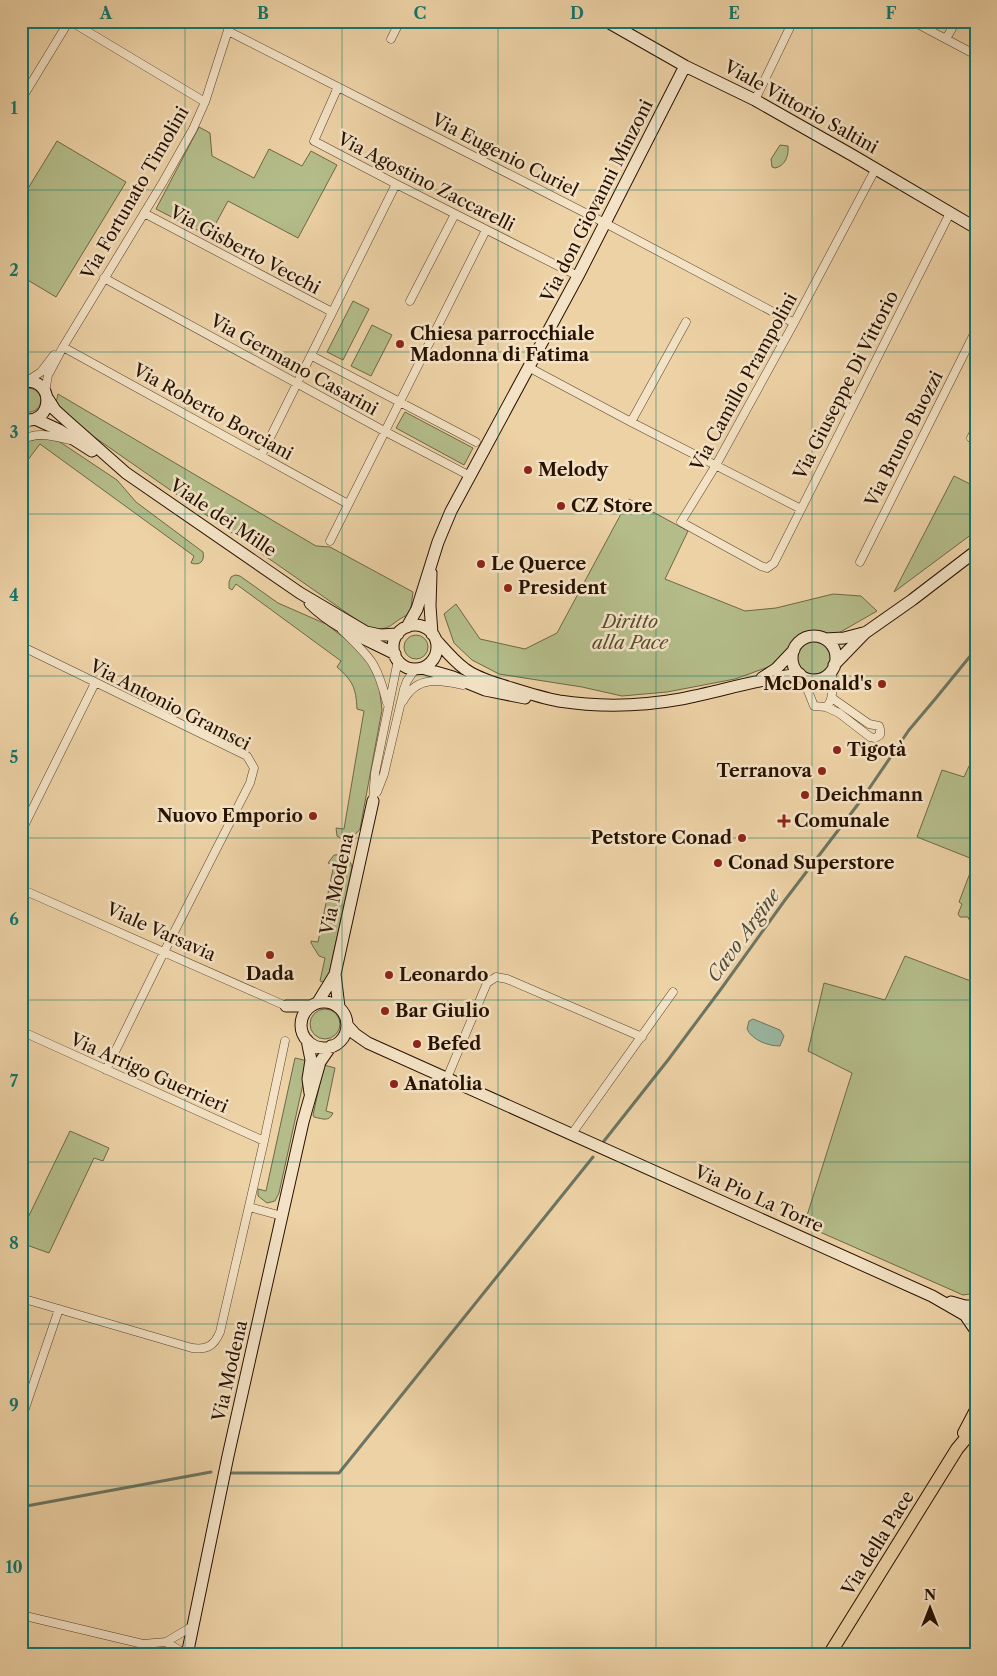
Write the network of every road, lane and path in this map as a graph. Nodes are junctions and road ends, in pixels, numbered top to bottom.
1 (69, 21) edge
2 (231, 21) edge
3 (400, 21) edge
4 (606, 21) edge
5 (793, 21) edge
6 (912, 21) edge
7 (956, 21) edge
8 (228, 31) junction
9 (391, 39) dead end
10 (946, 39) junction
11 (976, 55) edge
12 (685, 66) junction
13 (338, 87) junction
14 (21, 100) edge
15 (755, 100) junction
16 (206, 102) junction
17 (876, 168) junction
18 (396, 184) junction
19 (144, 213) junction
20 (950, 213) junction
21 (455, 214) junction
22 (605, 223) junction
23 (976, 228) edge
24 (486, 230) junction
25 (578, 276) junction
26 (104, 278) junction
27 (410, 301) dead end
28 (332, 312) junction
29 (686, 322) dead end
30 (794, 323) junction
31 (976, 330) edge
32 (62, 347) junction
33 (312, 356) junction
34 (530, 368) junction
35 (24, 382) edge
36 (298, 384) junction
37 (46, 395) junction
38 (401, 402) junction
39 (29, 419) edge
40 (631, 422) junction
41 (976, 428) edge
42 (21, 430) edge
43 (386, 432) junction
44 (971, 438) dead end
45 (21, 440) edge
46 (79, 442) junction
47 (476, 442) dead end
48 (261, 456) junction
49 (716, 465) junction
50 (126, 473) junction
51 (470, 476) junction
52 (348, 504) junction
53 (801, 509) junction
54 (330, 541) dead end
55 (976, 551) edge
56 (860, 562) dead end
57 (431, 567) junction
58 (767, 568) joint
59 (300, 593) junction
60 (331, 620) junction
61 (408, 627) junction
62 (865, 633) junction
63 (398, 634) junction
64 (434, 637) junction
65 (824, 639) junction
66 (21, 646) edge
67 (794, 650) junction
68 (396, 657) junction
69 (419, 668) junction
70 (833, 668) junction
71 (801, 675) junction
72 (758, 681) junction
73 (95, 683) junction
74 (485, 690) junction
75 (545, 698) junction
76 (832, 698) junction
77 (388, 706) junction
78 (400, 707) junction
79 (826, 707) junction
80 (373, 801) junction
81 (21, 832) edge
82 (21, 889) edge
83 (164, 952) junction
84 (335, 974) junction
85 (673, 992) dead end
86 (314, 1004) junction
87 (286, 1006) junction
88 (339, 1007) junction
89 (301, 1023) junction
90 (347, 1025) junction
91 (21, 1031) edge
92 (642, 1037) junction
93 (307, 1040) junction
94 (285, 1041) dead end
95 (368, 1043) junction
96 (334, 1045) junction
97 (106, 1070) junction
98 (447, 1078) junction
99 (310, 1095) junction
100 (571, 1135) junction
101 (264, 1141) junction
102 (249, 1207) junction
103 (282, 1216) junction
104 (932, 1296) junction
105 (21, 1298) edge
106 (976, 1306) edge
107 (58, 1309) junction
108 (976, 1331) edge
109 (976, 1410) edge
110 (21, 1420) edge
111 (976, 1426) edge
112 (957, 1449) junction
113 (21, 1615) edge
114 (193, 1626) junction
115 (166, 1642) junction
116 (143, 1644) junction
117 (163, 1655) edge
118 (186, 1655) edge
119 (829, 1655) edge

1 - 14 street
1 - 16 street
2 - 8 street, Via Fortunato Timolini
3 - 9 street
4 - 12 street, Viale Vittorio Saltini
5 - 15 street
6 - 10 street
7 - 10 street
8 - 13 street, Via Eugenio Curiel
8 - 16 street, Via Fortunato Timolini
10 - 11 street
12 - 15 street, Viale Vittorio Saltini
12 - 22 street, Via don Giovanni Minzoni
13 - 18 street, Via Agostino Zaccarelli
13 - 22 street, Via Eugenio Curiel
15 - 17 street, Viale Vittorio Saltini
16 - 19 street, Via Fortunato Timolini
17 - 20 street, Viale Vittorio Saltini
17 - 30 street, Via Camillo Prampolini
18 - 21 street, Via Agostino Zaccarelli
18 - 28 street
19 - 26 street, Via Fortunato Timolini
19 - 28 street, Via Gisberto Vecchi
20 - 23 street, Viale Vittorio Saltini
20 - 53 street, Via Giuseppe Di Vittorio
21 - 24 street, Via Agostino Zaccarelli
21 - 27 street
22 - 25 street, Via don Giovanni Minzoni
22 - 30 street, Via Eugenio Curiel
24 - 25 street, Via Agostino Zaccarelli
24 - 38 street
25 - 34 street, Via don Giovanni Minzoni
26 - 32 street, Via Fortunato Timolini
26 - 36 street, Via Germano Casarini
28 - 33 street
29 - 40 street
30 - 49 street, Via Camillo Prampolini
31 - 56 street, Via Bruno Buozzi
32 - 35 street, Via Fortunato Timolini
32 - 37 street, Via Fortunato Timolini
32 - 48 street, Via Roberto Borciani
33 - 36 street
33 - 38 street
34 - 40 street
34 - 51 street, Via don Giovanni Minzoni
35 - 37 street, Viale dei Mille
36 - 43 street, Via Germano Casarini
36 - 48 street
37 - 39 street
37 - 50 street, Viale dei Mille
38 - 43 street
38 - 47 street
39 - 42 street
39 - 46 street, Viale dei Mille
40 - 49 street
41 - 44 street
43 - 51 street, Via Germano Casarini
43 - 52 street
45 - 46 street
46 - 50 street, Viale dei Mille
48 - 52 street, Via Roberto Borciani
49 - 53 street
49 - 58 street, Via Camillo Prampolini
50 - 59 street, Viale dei Mille
51 - 57 street, Via don Giovanni Minzoni
52 - 54 street
53 - 58 street, Via Giuseppe Di Vittorio
55 - 62 street
57 - 61 street, Via don Giovanni Minzoni
57 - 64 street, Via don Giovanni Minzoni
59 - 60 street, Viale dei Mille
59 - 63 street, Viale dei Mille
60 - 68 street, Viale dei Mille
60 - 77 street, Viale dei Mille
61 - 63 street
61 - 64 street
62 - 65 street
62 - 70 street
63 - 68 street
64 - 69 street
64 - 75 street
65 - 67 street
65 - 70 street
66 - 73 street, Via Antonio Gramsci
67 - 71 street
67 - 72 street
68 - 69 street, Viale dei Mille
68 - 77 street, Via Modena
69 - 74 street, Viale dei Mille
69 - 78 street, Via Modena
70 - 71 street
70 - 76 street
71 - 72 street
71 - 79 street
72 - 75 street
73 - 81 street
73 - 83 street, Via Antonio Gramsci
74 - 75 street, Viale dei Mille
74 - 78 street, Via Modena
76 - 79 street
76 - 79 street
77 - 80 street, Via Modena
78 - 80 street, Via Modena
80 - 84 street, Via Modena
82 - 83 street, Viale Varsavia
83 - 87 street, Viale Varsavia
83 - 97 street
84 - 86 street, Via Modena
84 - 88 street, Via Modena
85 - 92 street
86 - 87 street, Viale Varsavia
86 - 88 street
86 - 89 street
87 - 89 street, Viale Varsavia
88 - 90 street
89 - 93 street
90 - 95 street, Via Pio La Torre
90 - 96 street
91 - 97 street, Via Arrigo Guerrieri
92 - 98 street
92 - 100 street
93 - 96 street
93 - 99 street, Via Modena
94 - 101 street
95 - 96 street, Via Pio La Torre
95 - 98 street, Via Pio La Torre
96 - 99 street, Via Modena
97 - 101 street, Via Arrigo Guerrieri
98 - 100 street, Via Pio La Torre
99 - 103 street, Via Modena
100 - 104 street, Via Pio La Torre
101 - 102 street
102 - 103 street
102 - 107 street
103 - 114 street, Via Modena
104 - 106 street, Via Pio La Torre
104 - 108 street, Via Pio La Torre
105 - 107 street
107 - 110 street
109 - 112 main road, Via della Pace
111 - 112 main road, Via della Pace
112 - 119 main road, Via della Pace
113 - 116 street
114 - 115 street
114 - 118 street, Via Modena
115 - 116 street
115 - 118 street
116 - 117 street

